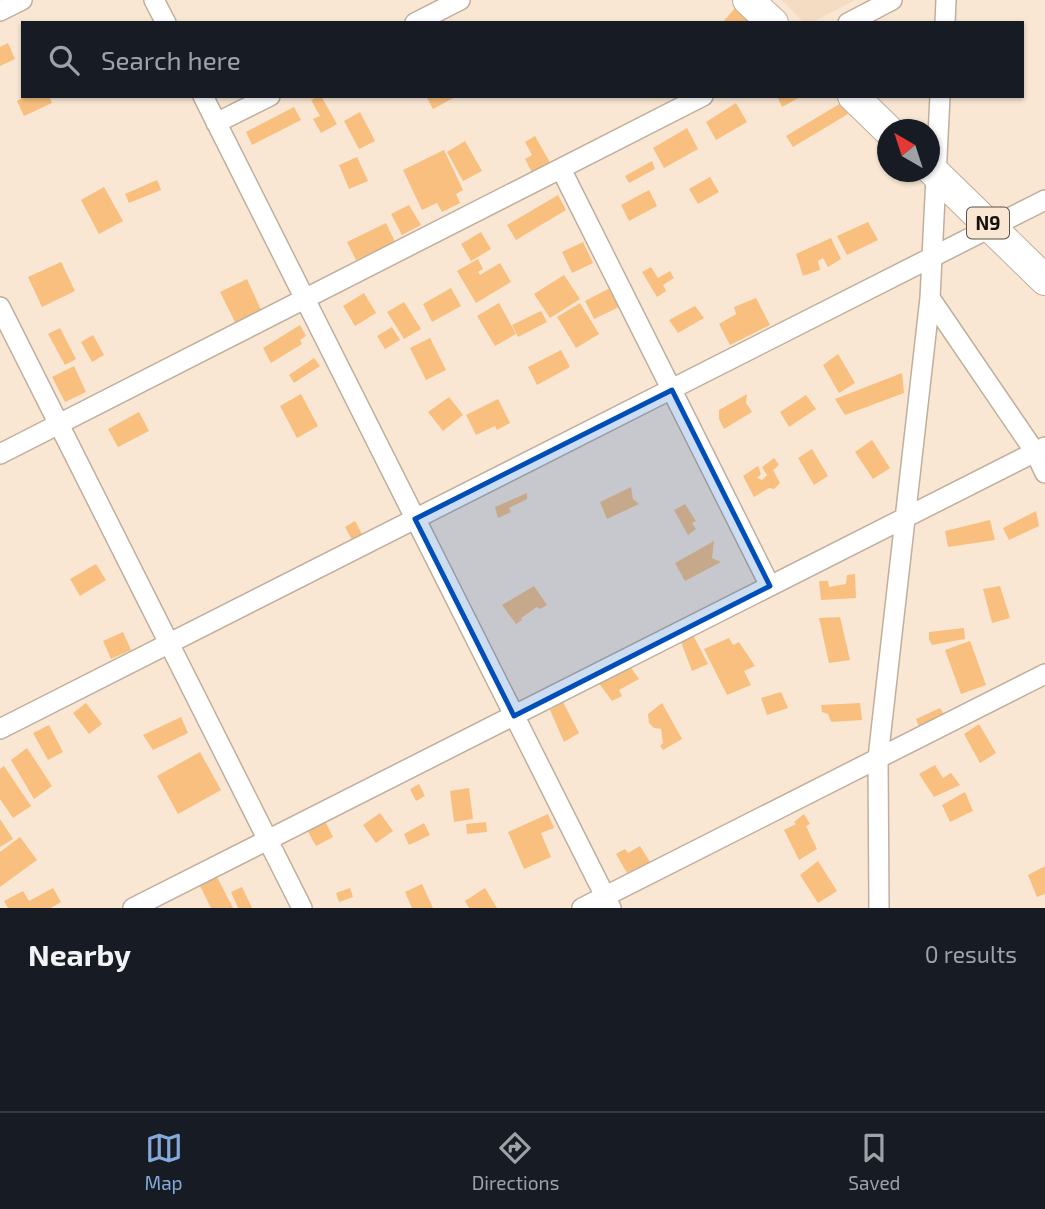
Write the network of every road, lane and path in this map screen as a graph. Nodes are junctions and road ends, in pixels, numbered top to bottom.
1 (22, 0) edge
2 (154, 0) edge
3 (460, 0) edge
4 (748, 0) edge
5 (892, 0) edge
6 (946, 0) edge
7 (0, 11) edge
8 (165, 21) edge
9 (419, 21) edge
10 (771, 21) edge
11 (852, 21) edge
12 (944, 21) edge
13 (204, 98) edge
14 (266, 98) edge
15 (700, 98) edge
16 (855, 98) edge
17 (940, 98) edge
18 (877, 119) edge
19 (938, 119) edge
20 (216, 123) junction
21 (561, 169) junction
22 (940, 178) edge
23 (933, 182) edge
24 (1045, 200) edge
25 (992, 227) junction
26 (934, 257) junction
27 (1045, 280) edge
28 (930, 298) junction
29 (305, 299) junction
30 (0, 307) edge
31 (672, 390) junction
32 (59, 424) junction
33 (1040, 450) edge
34 (0, 454) edge
35 (1045, 473) edge
36 (906, 517) junction
37 (415, 519) junction
38 (770, 586) junction
39 (169, 644) junction
40 (1045, 674) edge
41 (514, 716) junction
42 (0, 729) edge
43 (878, 758) junction
44 (267, 840) junction
45 (608, 902) edge
46 (133, 908) edge
47 (302, 908) edge
48 (582, 908) edge
49 (879, 908) edge

1 - 7 street
2 - 8 street
3 - 9 street
4 - 10 main road
5 - 11 street
6 - 12 street
13 - 20 street
14 - 20 street
15 - 21 street
16 - 18 main road
17 - 19 street
20 - 29 street
21 - 29 street
21 - 31 street
22 - 25 main road, N9
23 - 26 street
24 - 25 street
25 - 26 street
25 - 27 main road, N9
26 - 28 street
26 - 31 street
28 - 33 street
28 - 36 street
29 - 32 street
29 - 37 street
30 - 32 street
31 - 37 street
31 - 38 street
32 - 34 street
32 - 39 street
33 - 35 street
33 - 36 street
36 - 38 street
36 - 43 street
37 - 39 street
37 - 41 street
38 - 41 street
39 - 42 street
39 - 44 street
40 - 43 street
41 - 44 street
41 - 45 street
43 - 45 street
43 - 49 street
44 - 46 street
44 - 47 street
45 - 48 street

